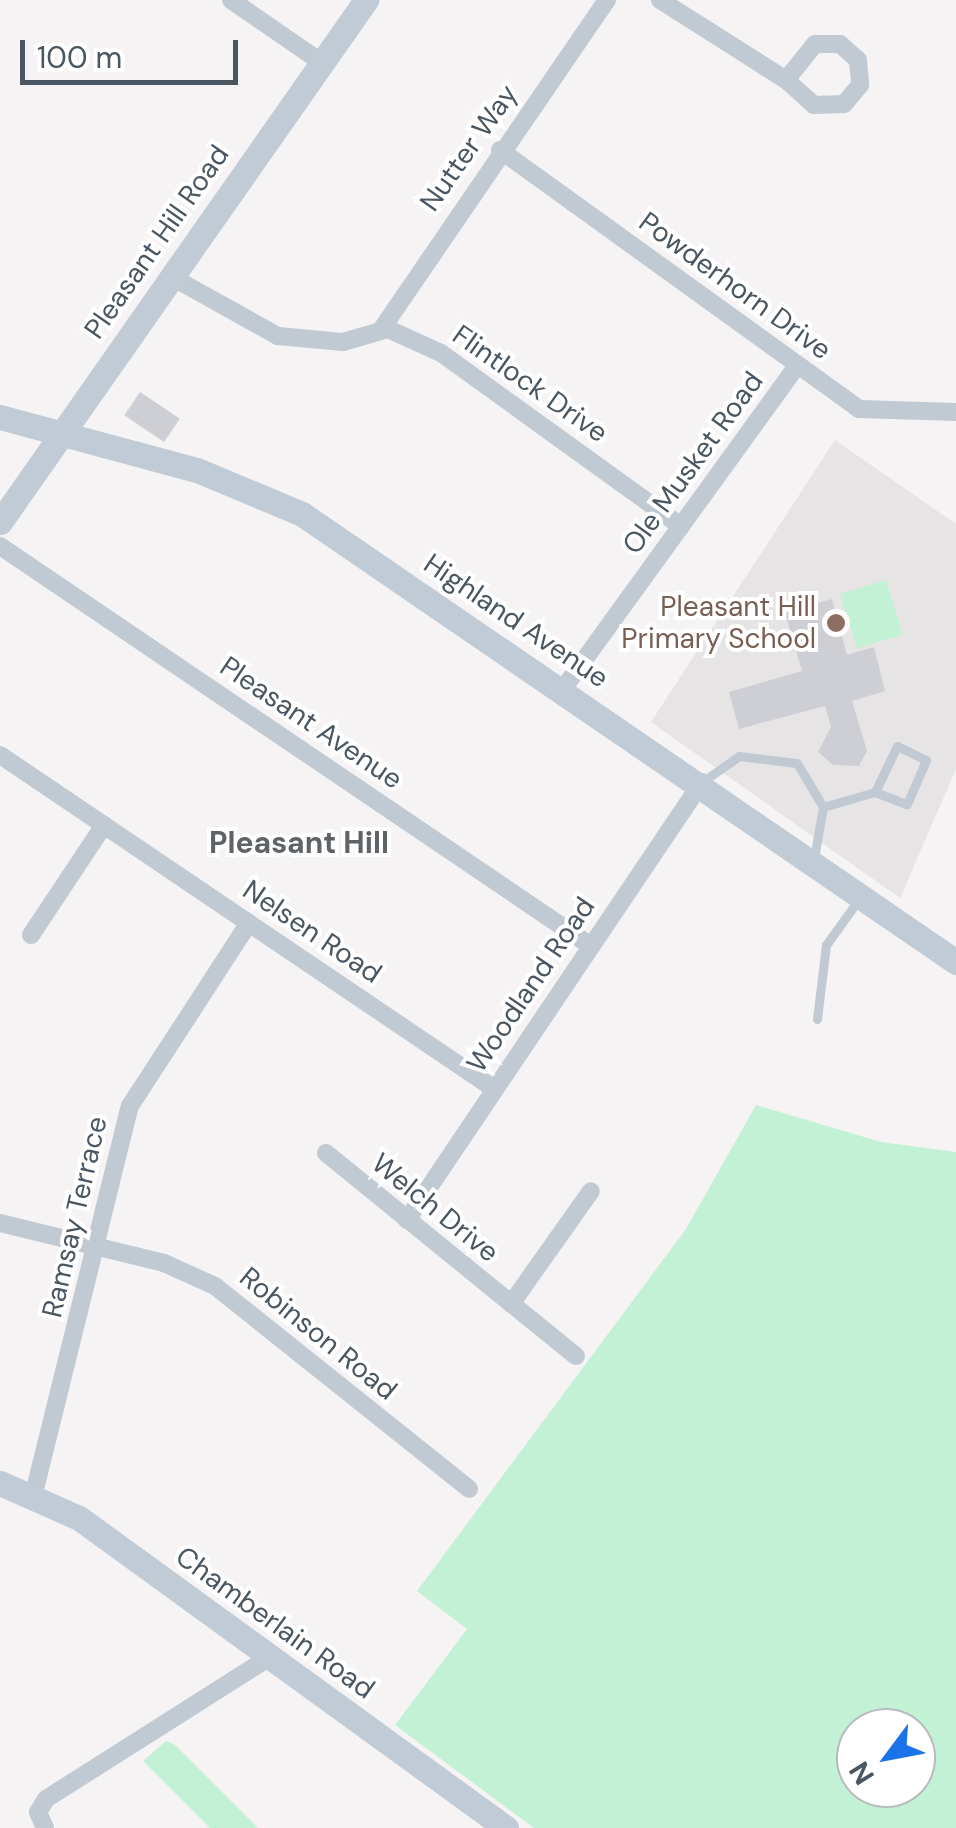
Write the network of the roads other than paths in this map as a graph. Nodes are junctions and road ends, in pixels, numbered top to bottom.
1 (231, 0) edge
2 (366, 0) edge
3 (607, 0) edge
4 (660, 0) edge
5 (321, 62) junction
6 (786, 80) dead end
7 (500, 150) junction
8 (170, 276) junction
9 (381, 330) junction
10 (798, 366) junction
11 (956, 412) edge
12 (0, 417) edge
13 (59, 432) junction
14 (0, 522) edge
15 (681, 526) junction
16 (0, 546) edge
17 (563, 690) junction
18 (0, 755) edge
19 (702, 782) junction
20 (875, 792) junction
21 (823, 807) junction
22 (104, 825) junction
23 (814, 858) junction
24 (864, 894) junction
25 (249, 924) junction
26 (31, 935) dead end
27 (592, 946) junction
28 (956, 962) edge
29 (817, 1019) dead end
30 (493, 1088) junction
31 (326, 1153) dead end
32 (591, 1191) dead end
33 (407, 1220) junction
34 (0, 1224) edge
35 (95, 1245) junction
36 (511, 1304) junction
37 (576, 1356) dead end
38 (0, 1483) edge
39 (469, 1489) dead end
40 (34, 1493) junction
41 (270, 1656) junction
42 (44, 1828) edge
43 (506, 1828) edge

1 - 5 street
2 - 5 street, Pleasant Hill Road
3 - 7 street, Nutter Way
4 - 6 street
5 - 8 street, Pleasant Hill Road
7 - 9 street, Nutter Way
7 - 10 street, Powderhorn Drive
8 - 9 street
8 - 13 street, Pleasant Hill Road
9 - 15 street, Flintlock Drive
10 - 11 street, Powderhorn Drive
10 - 15 street, Ole Musket Road
12 - 13 street, Highland Avenue
13 - 14 street, Pleasant Hill Road
13 - 17 street, Highland Avenue
15 - 17 street, Ole Musket Road
16 - 27 street, Pleasant Avenue
17 - 19 street, Highland Avenue
18 - 22 street, Nelsen Road
19 - 21 lane
19 - 23 street, Highland Avenue
19 - 27 street, Woodland Road
20 - 20 lane
20 - 21 lane
21 - 23 lane
22 - 25 street, Nelsen Road
22 - 26 street
23 - 24 street, Highland Avenue
24 - 28 street, Highland Avenue
24 - 29 lane
25 - 30 street, Nelsen Road
25 - 35 street, Ramsay Terrace
27 - 30 street, Woodland Road
30 - 33 street, Woodland Road
31 - 33 street, Welch Drive
32 - 36 street
33 - 36 street, Welch Drive
34 - 35 street, Robinson Road
35 - 39 street, Robinson Road
35 - 40 street, Ramsay Terrace
36 - 37 street, Welch Drive
38 - 40 street, Chamberlain Road
40 - 41 street, Chamberlain Road
41 - 42 street
41 - 43 street, Chamberlain Road

